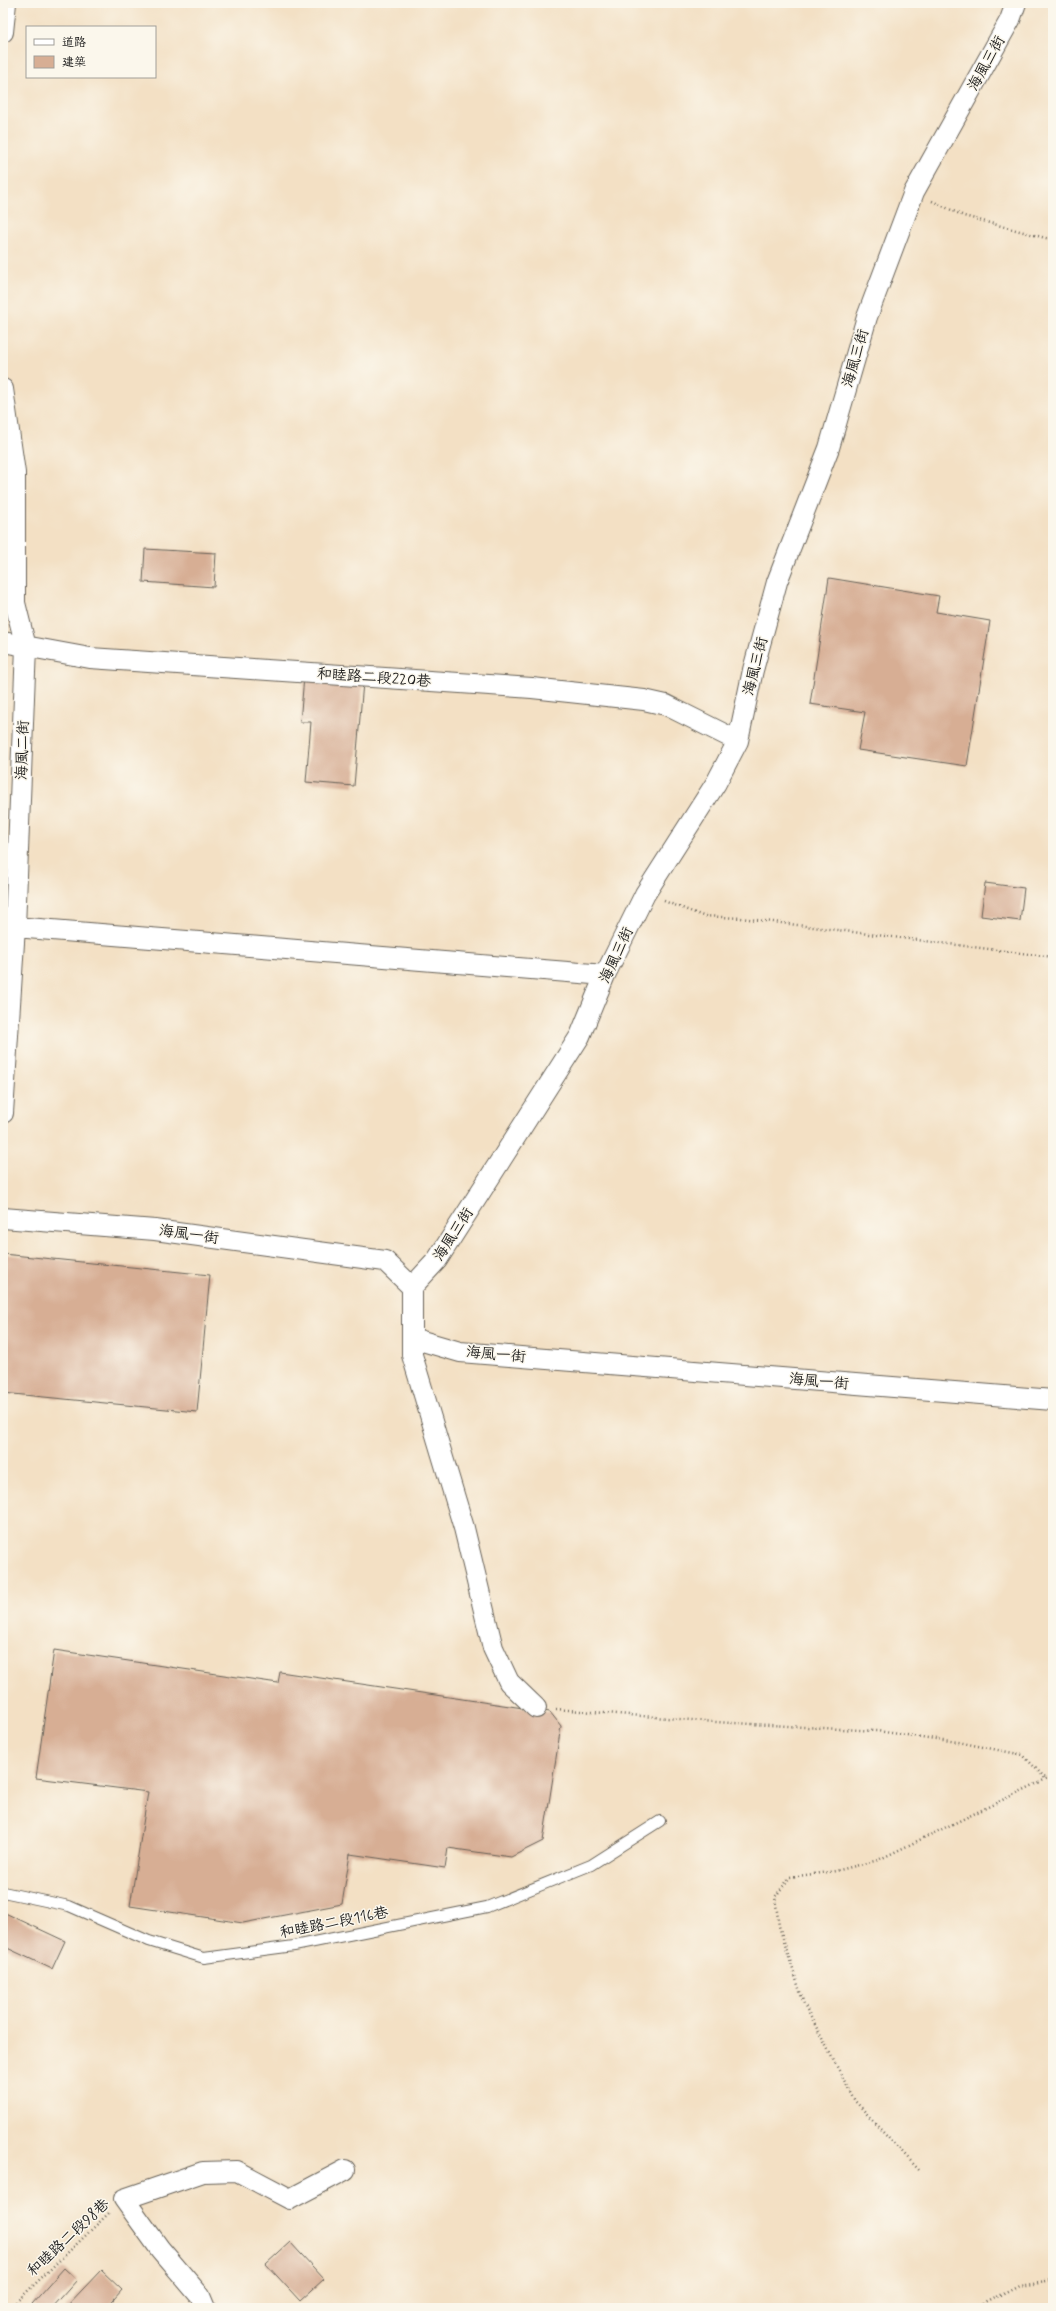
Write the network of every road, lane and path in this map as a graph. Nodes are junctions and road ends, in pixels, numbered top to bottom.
1 (6, 3) edge
2 (1016, 3) edge
3 (3, 32) edge
4 (914, 192) junction
5 (1053, 240) edge
6 (3, 388) edge
7 (3, 642) edge
8 (26, 647) junction
9 (738, 741) junction
10 (645, 894) junction
11 (15, 927) junction
12 (1053, 957) edge
13 (605, 975) junction
14 (3, 1113) edge
15 (3, 1218) edge
16 (412, 1287) junction
17 (412, 1338) junction
18 (1053, 1400) edge
19 (536, 1708) joint
20 (1053, 1778) edge
21 (1046, 1779) junction
22 (660, 1821) dead end
23 (3, 1892) edge
24 (345, 2170) dead end
25 (919, 2170) dead end
26 (124, 2199) junction
27 (1053, 2280) edge
28 (10, 2308) edge
29 (205, 2308) edge
30 (975, 2308) edge

1 - 3 street
2 - 4 street, 海風三街
4 - 5 path
4 - 9 street, 海風三街
6 - 8 street, 海風二街
7 - 8 street, 和睦路二段220巷
8 - 9 street, 和睦路二段220巷
8 - 11 street, 海風二街
9 - 10 street, 海風三街
10 - 12 path
10 - 13 street, 海風三街
11 - 13 street
11 - 14 street, 海風二街
13 - 16 street, 海風三街
15 - 16 street, 海風一街
16 - 17 street
17 - 18 street, 海風一街
17 - 19 street
19 - 21 path
20 - 21 path
21 - 25 path
22 - 23 lane, 和睦路二段116巷
24 - 26 street
26 - 28 path, 和睦路二段98巷
26 - 29 street
27 - 30 path

